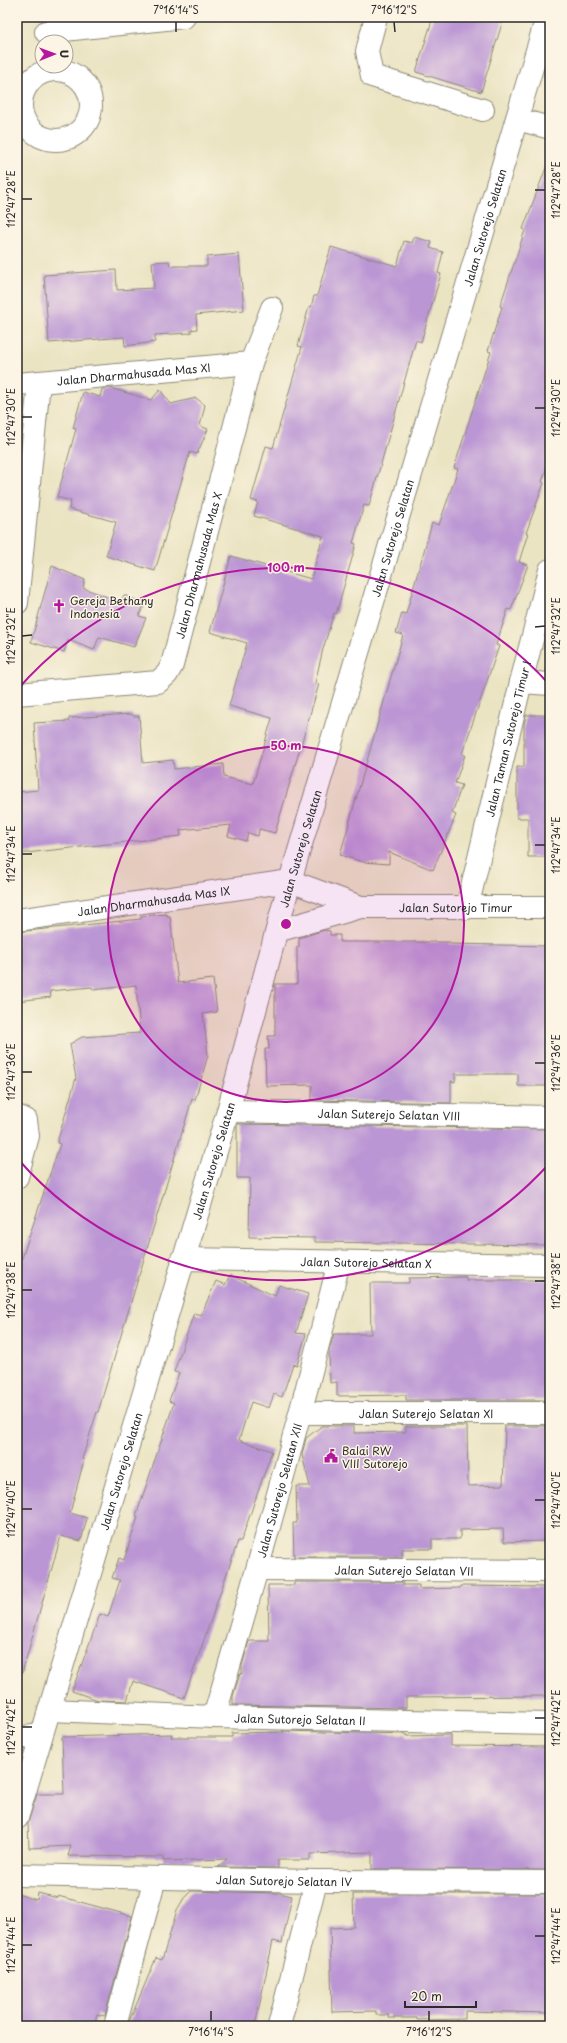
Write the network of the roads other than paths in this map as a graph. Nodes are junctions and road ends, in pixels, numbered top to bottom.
1 (184, 17) edge
2 (376, 17) edge
3 (547, 17) edge
4 (46, 30) edge
5 (39, 74) edge
6 (73, 74) edge
7 (19, 110) edge
8 (483, 110) dead end
9 (517, 119) junction
10 (550, 128) edge
11 (272, 308) dead end
12 (251, 363) junction
13 (39, 383) junction
14 (17, 384) edge
15 (550, 570) edge
16 (17, 603) edge
17 (521, 682) junction
18 (550, 684) edge
19 (17, 694) edge
20 (290, 881) junction
21 (361, 907) junction
22 (550, 907) edge
23 (467, 908) junction
24 (17, 920) edge
25 (277, 931) junction
26 (228, 1111) junction
27 (17, 1116) edge
28 (550, 1116) edge
29 (17, 1178) edge
30 (182, 1259) junction
31 (339, 1262) junction
32 (550, 1265) edge
33 (301, 1413) junction
34 (550, 1413) edge
35 (258, 1569) junction
36 (550, 1571) edge
37 (50, 1710) junction
38 (214, 1717) junction
39 (550, 1724) edge
40 (41, 1734) junction
41 (17, 1738) edge
42 (17, 1818) edge
43 (17, 1875) edge
44 (155, 1878) junction
45 (316, 1881) junction
46 (550, 1882) edge
47 (114, 2026) edge
48 (279, 2026) edge

1 - 4 street
2 - 8 street
3 - 9 street, Jalan Sutorejo Selatan
5 - 7 street
6 - 7 street
9 - 10 street
9 - 20 street, Jalan Sutorejo Selatan
11 - 12 street, Jalan Dharmahusada Mas X
12 - 13 street, Jalan Dharmahusada Mas XI
12 - 19 street, Jalan Dharmahusada Mas X
13 - 14 street, Jalan Dharmahusada Mas XI
13 - 16 street
15 - 17 street, Jalan Taman Sutorejo Timur I
17 - 18 street
17 - 23 street, Jalan Taman Sutorejo Timur I
20 - 21 street, Jalan Sutorejo Timur
20 - 24 street, Jalan Dharmahusada Mas IX
20 - 25 street, Jalan Sutorejo Selatan
21 - 23 street, Jalan Sutorejo Timur
21 - 25 street, Jalan Sutorejo Timur
22 - 23 street, Jalan Sutorejo Timur
25 - 26 street, Jalan Sutorejo Selatan
26 - 28 street, Jalan Suterejo Selatan VIII
26 - 30 street, Jalan Sutorejo Selatan
27 - 29 street
30 - 31 street, Jalan Sutorejo Selatan X
30 - 37 street, Jalan Sutorejo Selatan
31 - 32 street, Jalan Sutorejo Selatan X
31 - 33 street, Jalan Sutorejo Selatan XII
33 - 34 street, Jalan Suterejo Selatan XI
33 - 35 street, Jalan Sutorejo Selatan XII
35 - 36 street, Jalan Suterejo Selatan VII
35 - 38 street, Jalan Sutorejo Selatan XII
37 - 38 street, Jalan Sutorejo Selatan II
37 - 40 street, Jalan Sutorejo Selatan
38 - 39 street, Jalan Sutorejo Selatan II
40 - 41 street
40 - 42 street, Jalan Sutorejo Selatan
43 - 44 street, Jalan Sutorejo Selatan IV
44 - 45 street, Jalan Sutorejo Selatan IV
44 - 47 street
45 - 46 street, Jalan Sutorejo Selatan IV
45 - 48 street

